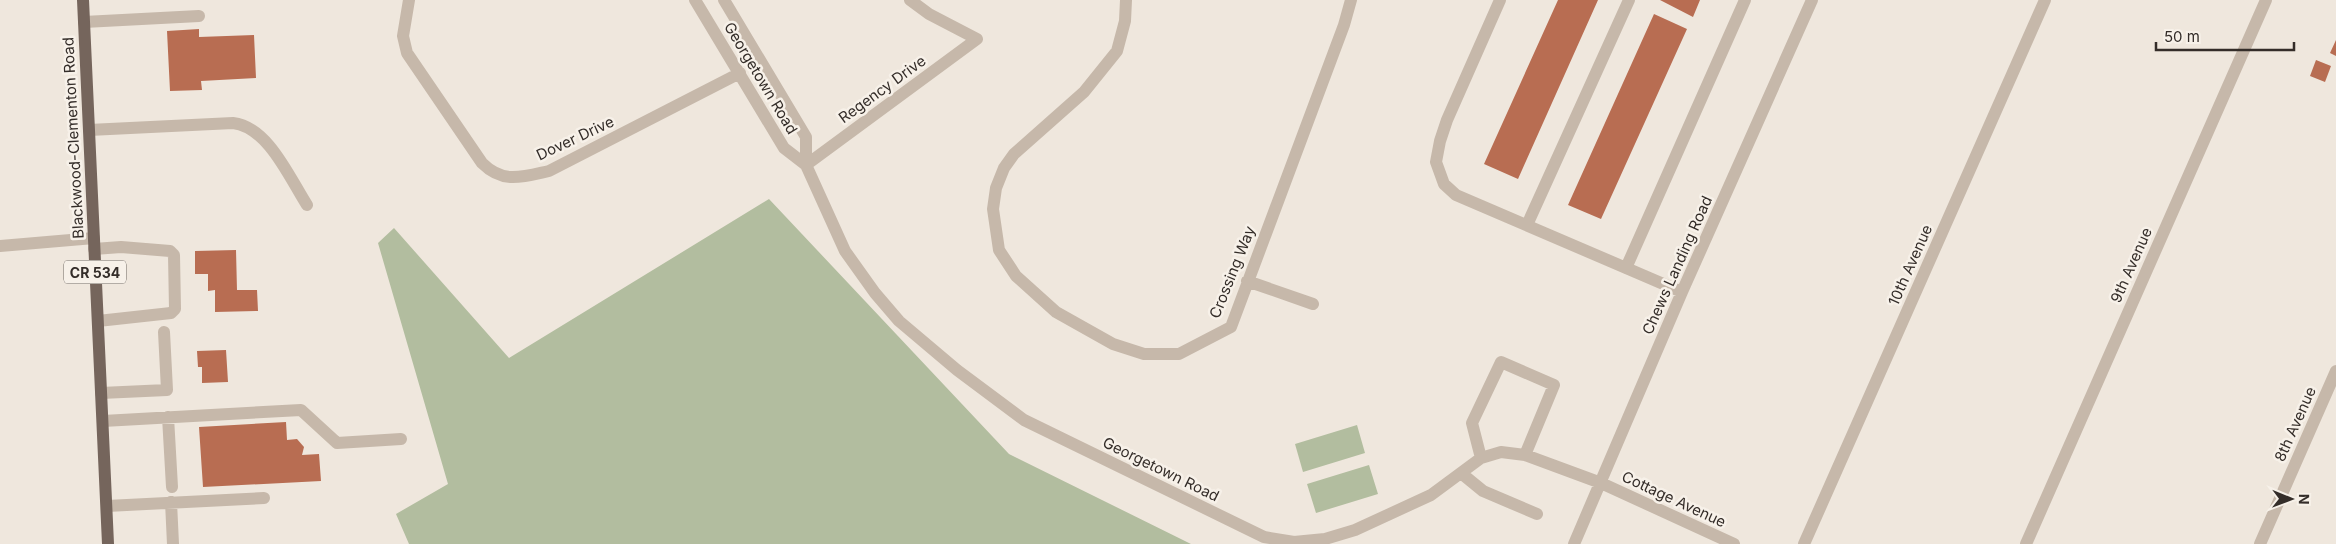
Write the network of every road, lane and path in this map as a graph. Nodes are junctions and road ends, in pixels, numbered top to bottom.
1 (83, 0) edge
2 (409, 0) edge
3 (695, 0) edge
4 (724, 0) edge
5 (910, 0) edge
6 (1126, 0) edge
7 (1351, 0) edge
8 (1500, 0) edge
9 (1629, 0) edge
10 (1745, 0) edge
11 (1812, 0) edge
12 (2045, 0) edge
13 (2266, 0) edge
14 (199, 16) dead end
15 (84, 22) junction
16 (740, 73) junction
17 (89, 130) junction
18 (806, 165) junction
19 (307, 205) dead end
20 (1528, 226) junction
21 (94, 243) junction
22 (0, 246) edge
23 (1626, 268) junction
24 (1247, 281) junction
25 (1682, 292) junction
26 (1313, 304) dead end
27 (98, 321) junction
28 (164, 332) dead end
29 (2336, 372) edge
30 (101, 393) junction
31 (168, 417) junction
32 (102, 421) junction
33 (401, 439) dead end
34 (1525, 455) junction
35 (1481, 458) junction
36 (1461, 473) junction
37 (1601, 483) junction
38 (172, 487) dead end
39 (264, 498) dead end
40 (171, 502) junction
41 (106, 506) junction
42 (1537, 514) dead end
43 (108, 544) edge
44 (173, 544) edge
45 (1574, 544) edge
46 (1734, 544) edge
47 (1804, 544) edge
48 (2026, 544) edge
49 (2260, 544) edge

1 - 15 main road, Blackwood-Clementon Road / CR 534
2 - 16 street, Dover Drive
3 - 16 street, Georgetown Road
4 - 18 street, Georgetown Road
5 - 18 street, Regency Drive
6 - 24 street, Crossing Way
7 - 24 street, Crossing Way
8 - 20 street
9 - 20 street
10 - 23 street
11 - 25 street, Chews Landing Road
12 - 47 street, 10th Avenue
13 - 48 street, 9th Avenue
14 - 15 street
15 - 17 main road, Blackwood-Clementon Road / CR 534
16 - 18 street, Georgetown Road
17 - 19 street
17 - 21 main road, Blackwood-Clementon Road / CR 534
18 - 36 street, Georgetown Road
20 - 23 street
21 - 22 street
21 - 27 main road, Blackwood-Clementon Road / CR 534
21 - 27 street
23 - 25 street
24 - 26 street
25 - 37 street, Chews Landing Road
27 - 30 main road, Blackwood-Clementon Road / CR 534
28 - 30 street
29 - 49 street, 8th Avenue
30 - 32 main road, Blackwood-Clementon Road / CR 534
31 - 32 street
31 - 33 street
31 - 38 street
32 - 41 main road, Blackwood-Clementon Road / CR 534
34 - 35 street, Georgetown Road
34 - 35 street
34 - 37 street, Georgetown Road
35 - 36 street, Georgetown Road
36 - 42 street
37 - 45 street, Chews Landing Road
37 - 46 street, Cottage Avenue
39 - 40 street
40 - 41 street
40 - 44 street
41 - 43 main road, Blackwood-Clementon Road / CR 534

